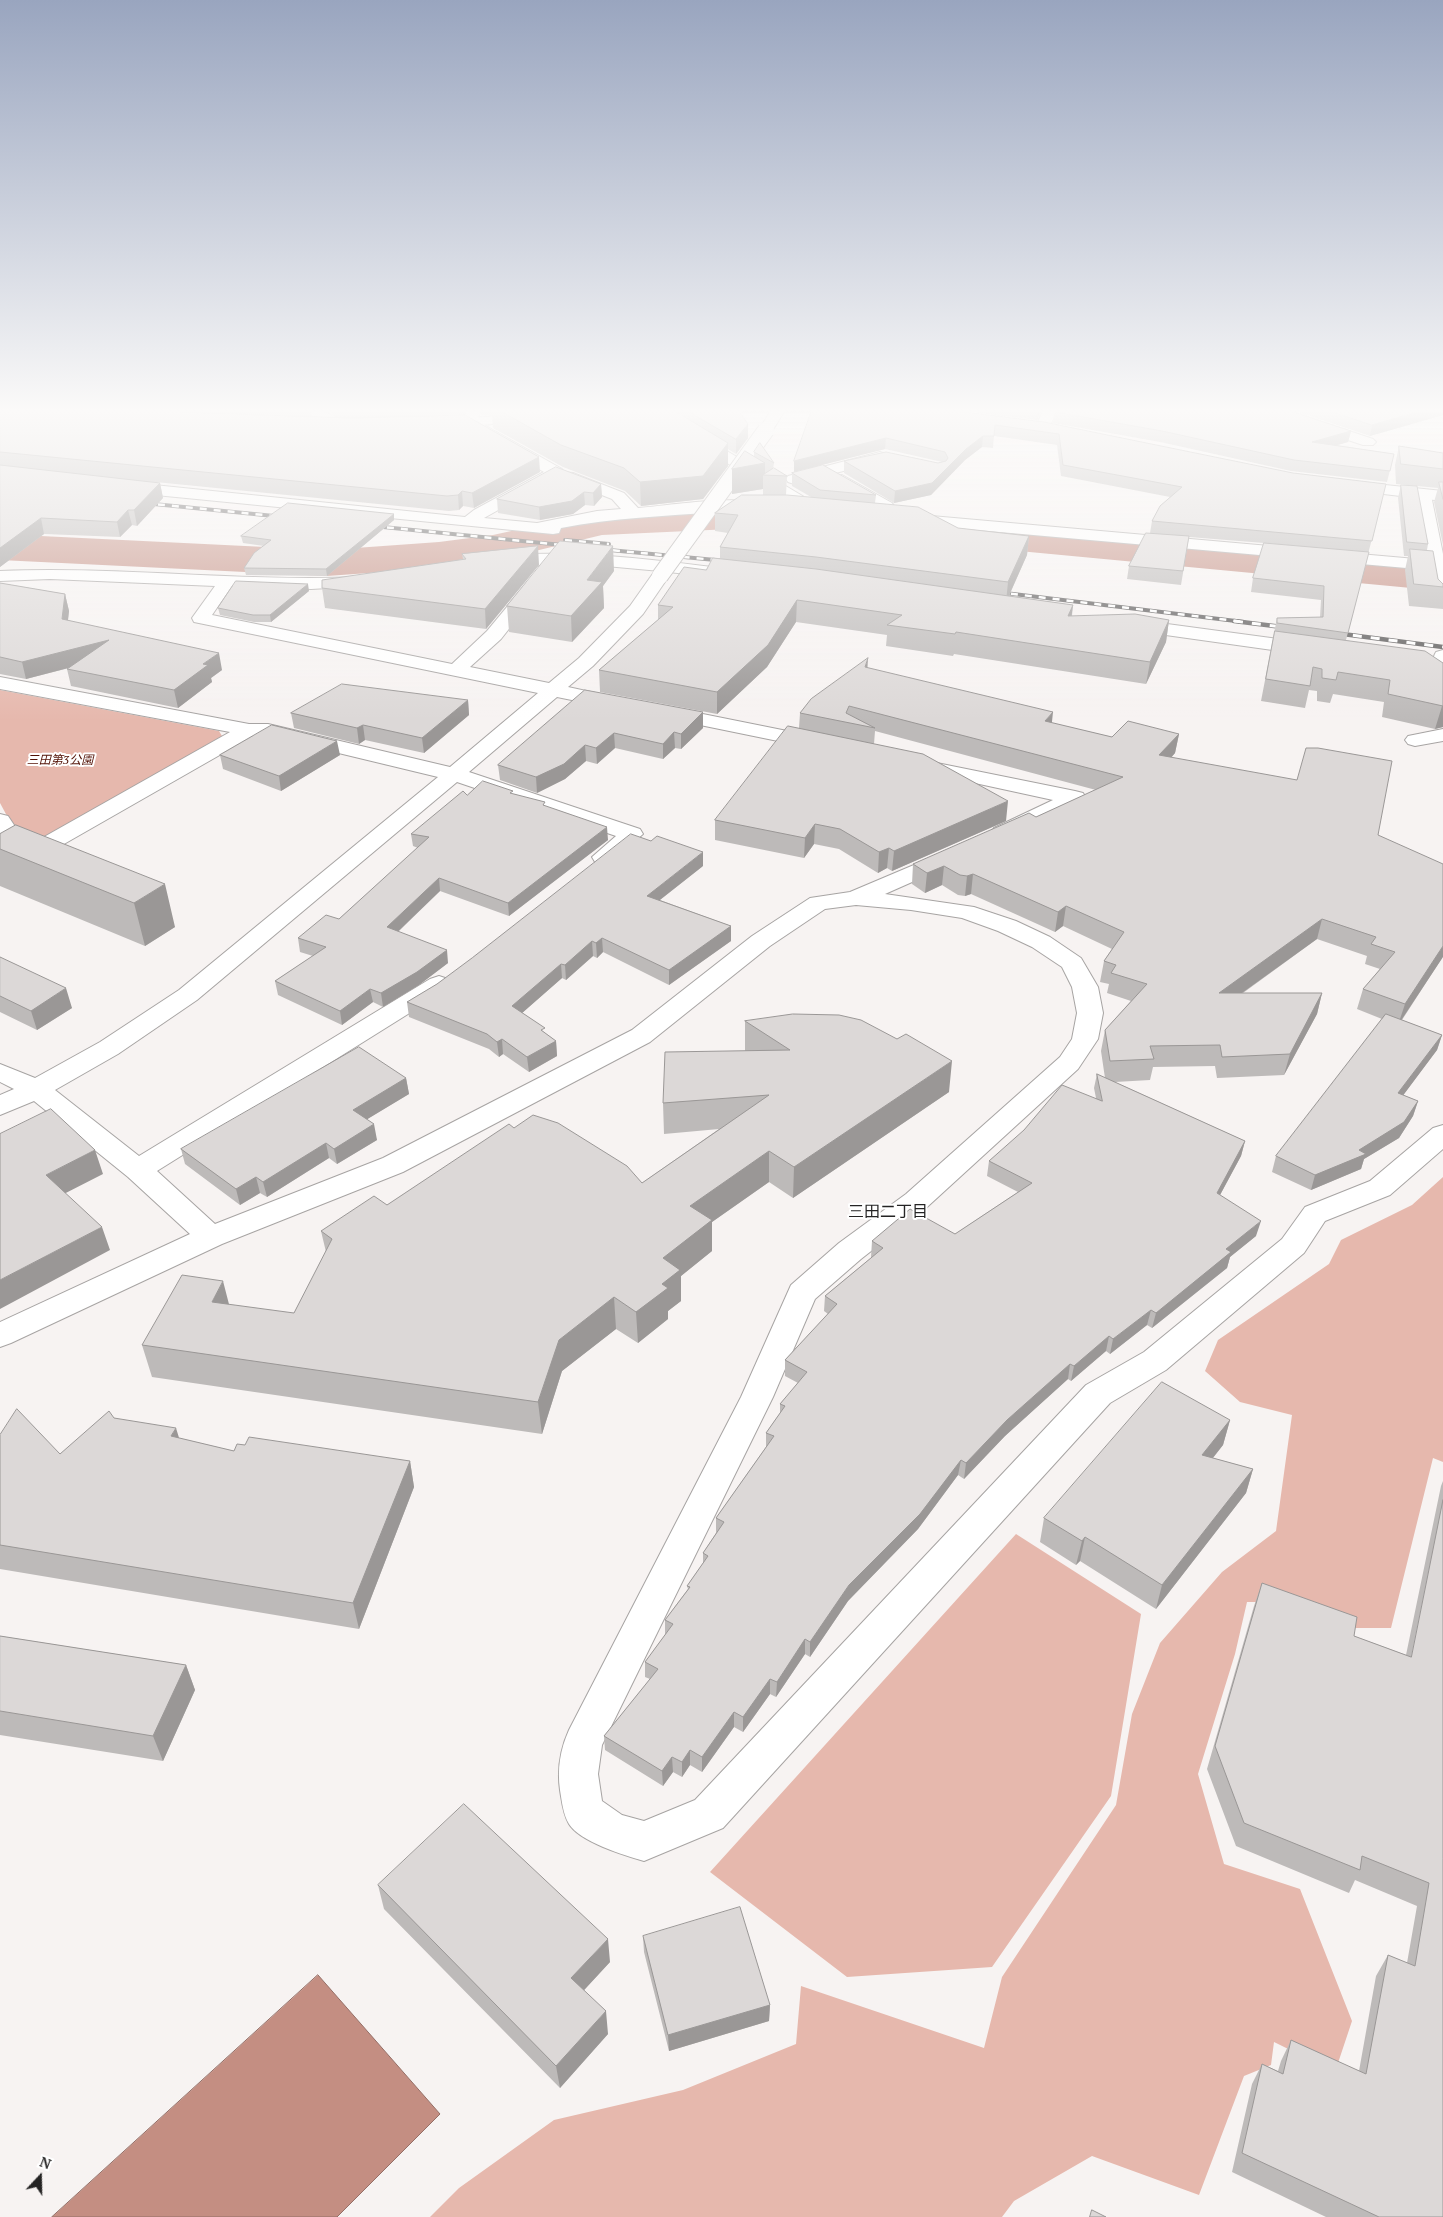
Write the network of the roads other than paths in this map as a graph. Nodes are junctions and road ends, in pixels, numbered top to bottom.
1 (385, 513) edge
2 (479, 513) edge
3 (628, 513) edge
4 (705, 513) edge
5 (1426, 513) edge
6 (867, 514) edge
7 (469, 522) junction
8 (535, 528) junction
9 (554, 529) dead end
10 (556, 558) junction
11 (488, 563) edge
12 (738, 574) edge
13 (1, 578) edge
14 (377, 580) edge
15 (226, 582) junction
16 (1439, 583) edge
17 (1110, 622) edge
18 (1327, 651) edge
19 (1422, 665) edge
20 (1443, 665) edge
21 (455, 671) junction
22 (0, 683) edge
23 (552, 691) junction
24 (249, 730) junction
25 (1443, 735) edge
26 (1415, 740) dead end
27 (833, 747) edge
28 (901, 761) edge
29 (454, 774) junction
30 (0, 821) edge
31 (24, 857) junction
32 (585, 870) edge
33 (0, 871) edge
34 (856, 898) junction
35 (460, 968) edge
36 (0, 1072) edge
37 (36, 1089) junction
38 (0, 1106) edge
39 (1443, 1134) edge
40 (138, 1170) junction
41 (211, 1236) junction
42 (0, 1335) edge

1 - 7 street
2 - 7 street
3 - 8 street
4 - 23 street, bridge
5 - 16 street
6 - 16 street
7 - 8 street
8 - 9 street
10 - 11 street
10 - 12 street
10 - 21 street
13 - 15 street
14 - 15 street
15 - 21 street
17 - 18 street
19 - 20 street
21 - 23 street
22 - 24 street
23 - 27 street
23 - 29 street
24 - 29 street
24 - 31 street
25 - 26 street
28 - 34 street
29 - 32 street
29 - 37 street
30 - 31 street
31 - 33 street
34 - 39 street
34 - 41 street
35 - 40 street
36 - 37 street
37 - 38 street
37 - 40 street
40 - 41 street
41 - 42 street

